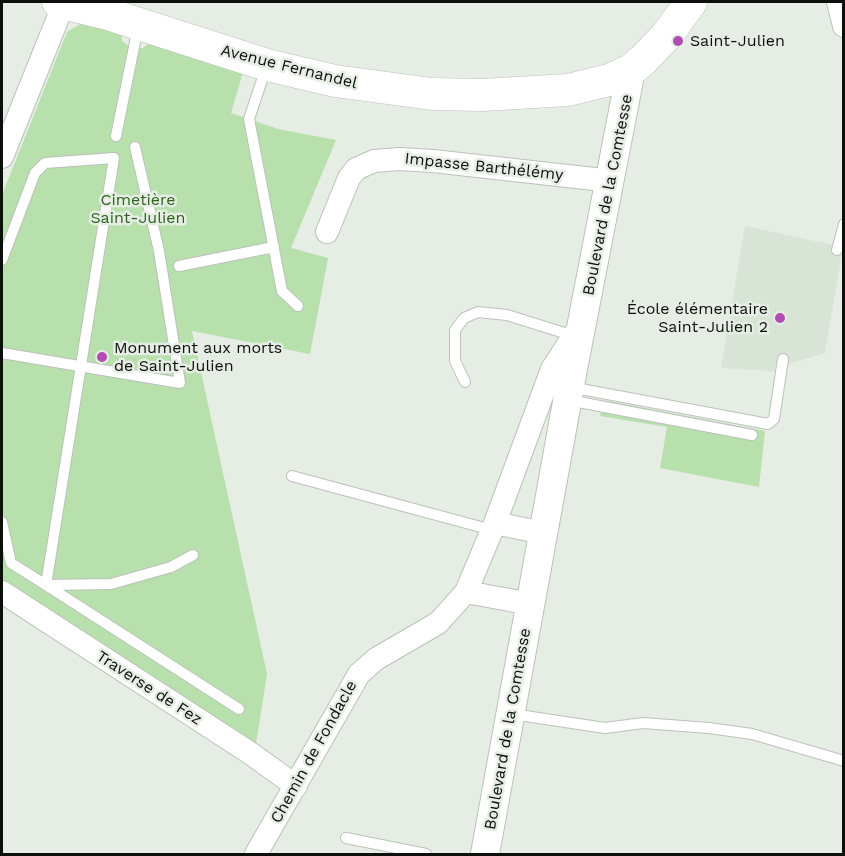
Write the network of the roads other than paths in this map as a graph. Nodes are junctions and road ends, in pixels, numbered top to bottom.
1 (61, 2) edge
2 (691, 2) edge
3 (838, 2) edge
4 (138, 24) junction
5 (843, 26) edge
6 (267, 65) junction
7 (631, 69) junction
8 (116, 136) dead end
9 (135, 147) dead end
10 (2, 157) edge
11 (612, 181) junction
12 (843, 224) edge
13 (327, 232) dead end
14 (274, 247) junction
15 (837, 250) dead end
16 (2, 260) edge
17 (179, 267) dead end
18 (298, 306) dead end
19 (579, 328) junction
20 (2, 353) edge
21 (783, 359) dead end
22 (81, 365) junction
23 (465, 382) dead end
24 (569, 394) junction
25 (752, 435) dead end
26 (292, 476) dead end
27 (2, 522) edge
28 (493, 527) junction
29 (543, 533) junction
30 (193, 555) dead end
31 (46, 585) junction
32 (2, 592) edge
33 (466, 592) junction
34 (531, 604) junction
35 (239, 708) dead end
36 (512, 714) junction
37 (843, 760) edge
38 (296, 786) junction
39 (346, 838) dead end
40 (256, 855) edge
41 (426, 855) edge
42 (485, 855) edge

1 - 4 main road, Avenue Fernandel
1 - 10 street
2 - 7 main road, Avenue Fernandel
3 - 5 street
4 - 6 main road, Avenue Fernandel
4 - 8 lane
6 - 7 main road, Avenue Fernandel
6 - 14 lane
7 - 11 street, Boulevard de la Comtesse
9 - 22 lane
11 - 13 street, Impasse Barthélémy
11 - 19 street, Boulevard de la Comtesse
12 - 15 lane
14 - 17 lane
14 - 18 lane
16 - 22 lane
19 - 23 lane
19 - 24 street, Boulevard de la Comtesse
19 - 28 street, Boulevard de la Comtesse
20 - 22 lane
21 - 24 lane
22 - 31 lane
24 - 25 lane
24 - 29 street, Boulevard de la Comtesse
26 - 28 lane
27 - 31 lane
28 - 29 street
28 - 33 street, Boulevard de la Comtesse
29 - 34 street, Boulevard de la Comtesse
30 - 31 lane
31 - 35 lane
32 - 38 street, Traverse de Fez
33 - 34 street
33 - 38 street, Chemin de Fondacle
34 - 36 street, Boulevard de la Comtesse
36 - 37 lane
36 - 42 street, Boulevard de la Comtesse
38 - 40 street, Chemin de Fondacle
39 - 41 lane

